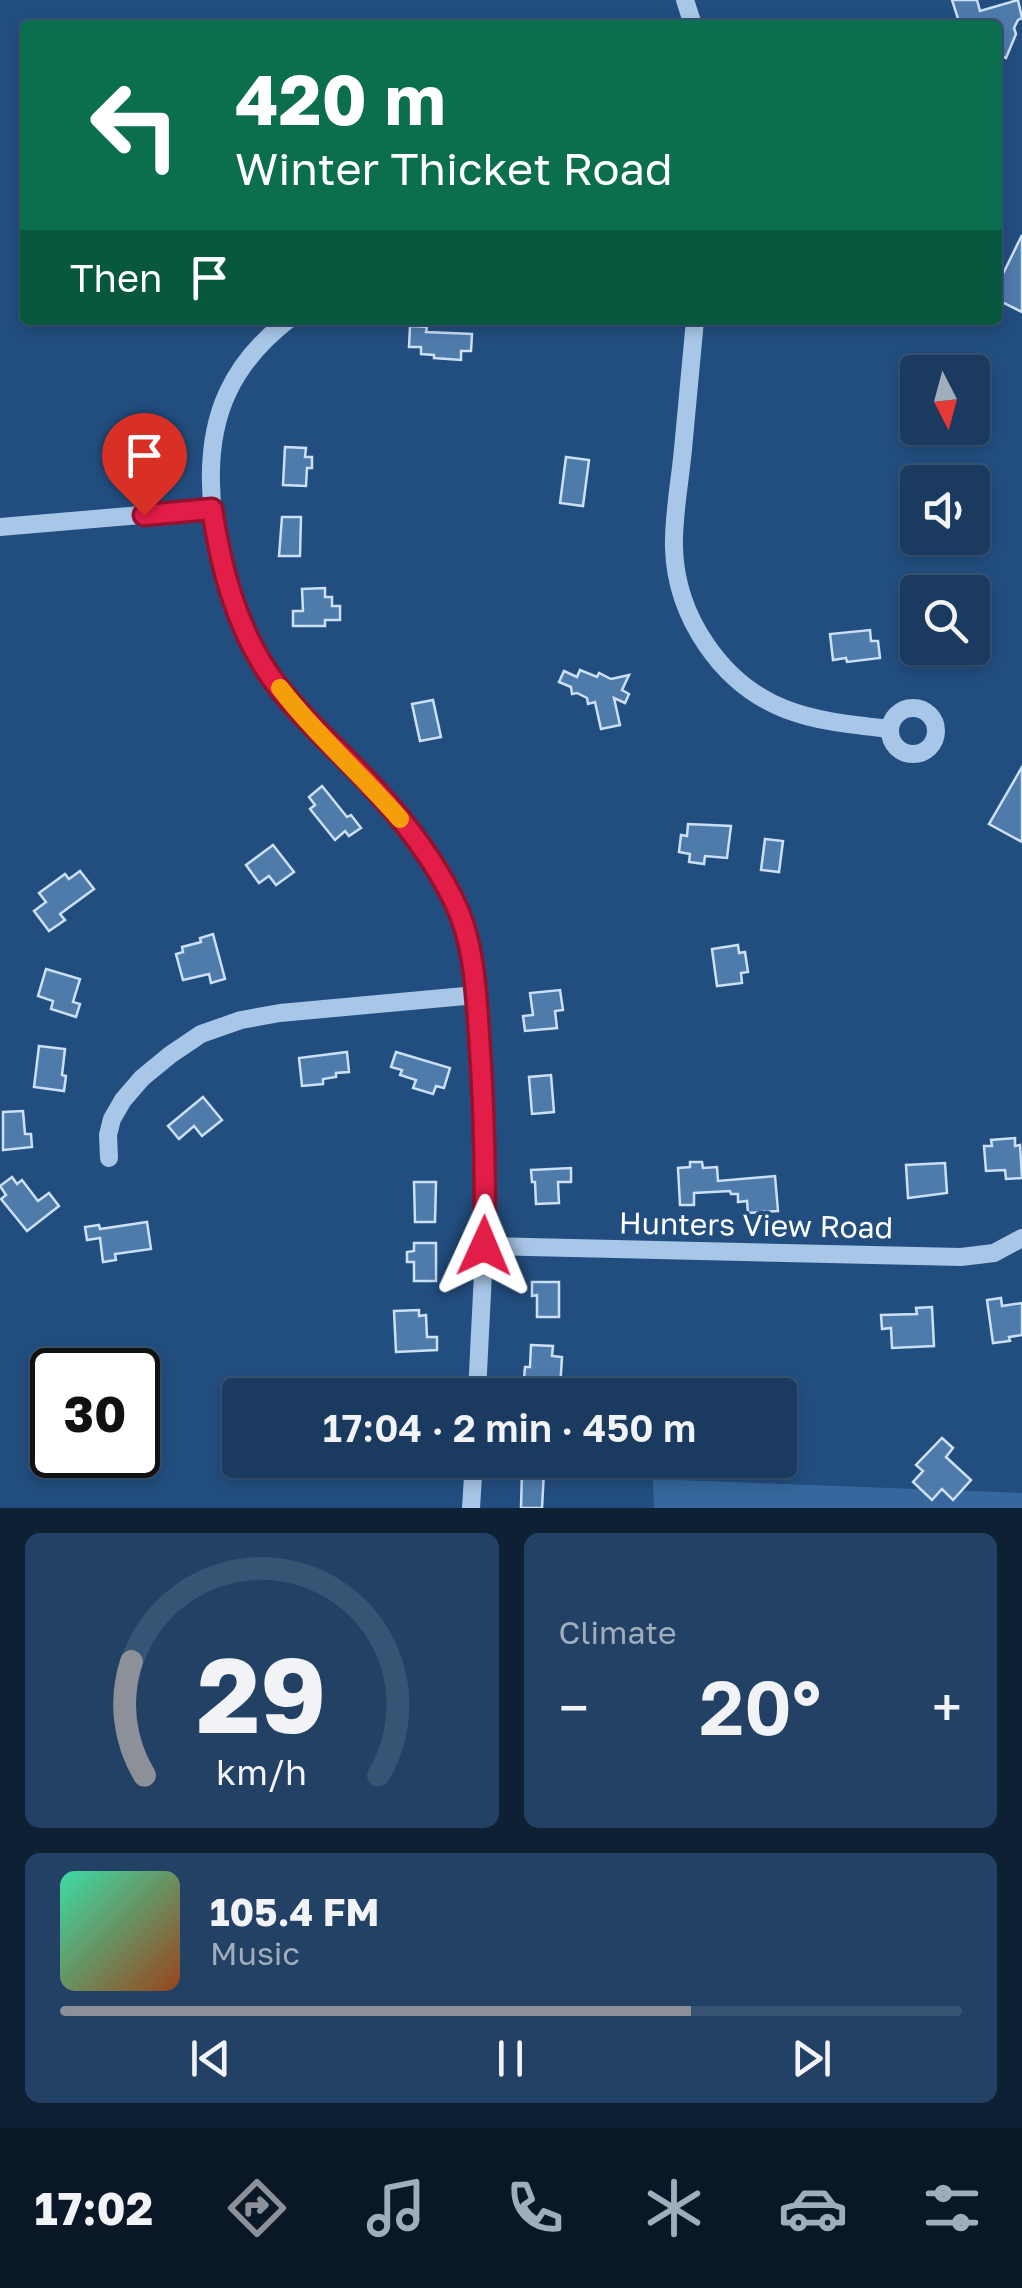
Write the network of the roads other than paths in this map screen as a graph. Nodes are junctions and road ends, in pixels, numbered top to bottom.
1 (282, 325) edge
2 (695, 325) edge
3 (212, 509) junction
4 (0, 527) edge
5 (890, 729) dead end
6 (476, 994) junction
7 (110, 1158) dead end
8 (1022, 1238) edge
9 (484, 1246) junction
10 (478, 1378) edge
11 (473, 1478) edge
12 (471, 1508) edge

1 - 3 street
2 - 5 street
3 - 4 street
3 - 6 street
6 - 7 street
6 - 9 street
8 - 9 street, Hunters View Road
9 - 10 street
11 - 12 street

